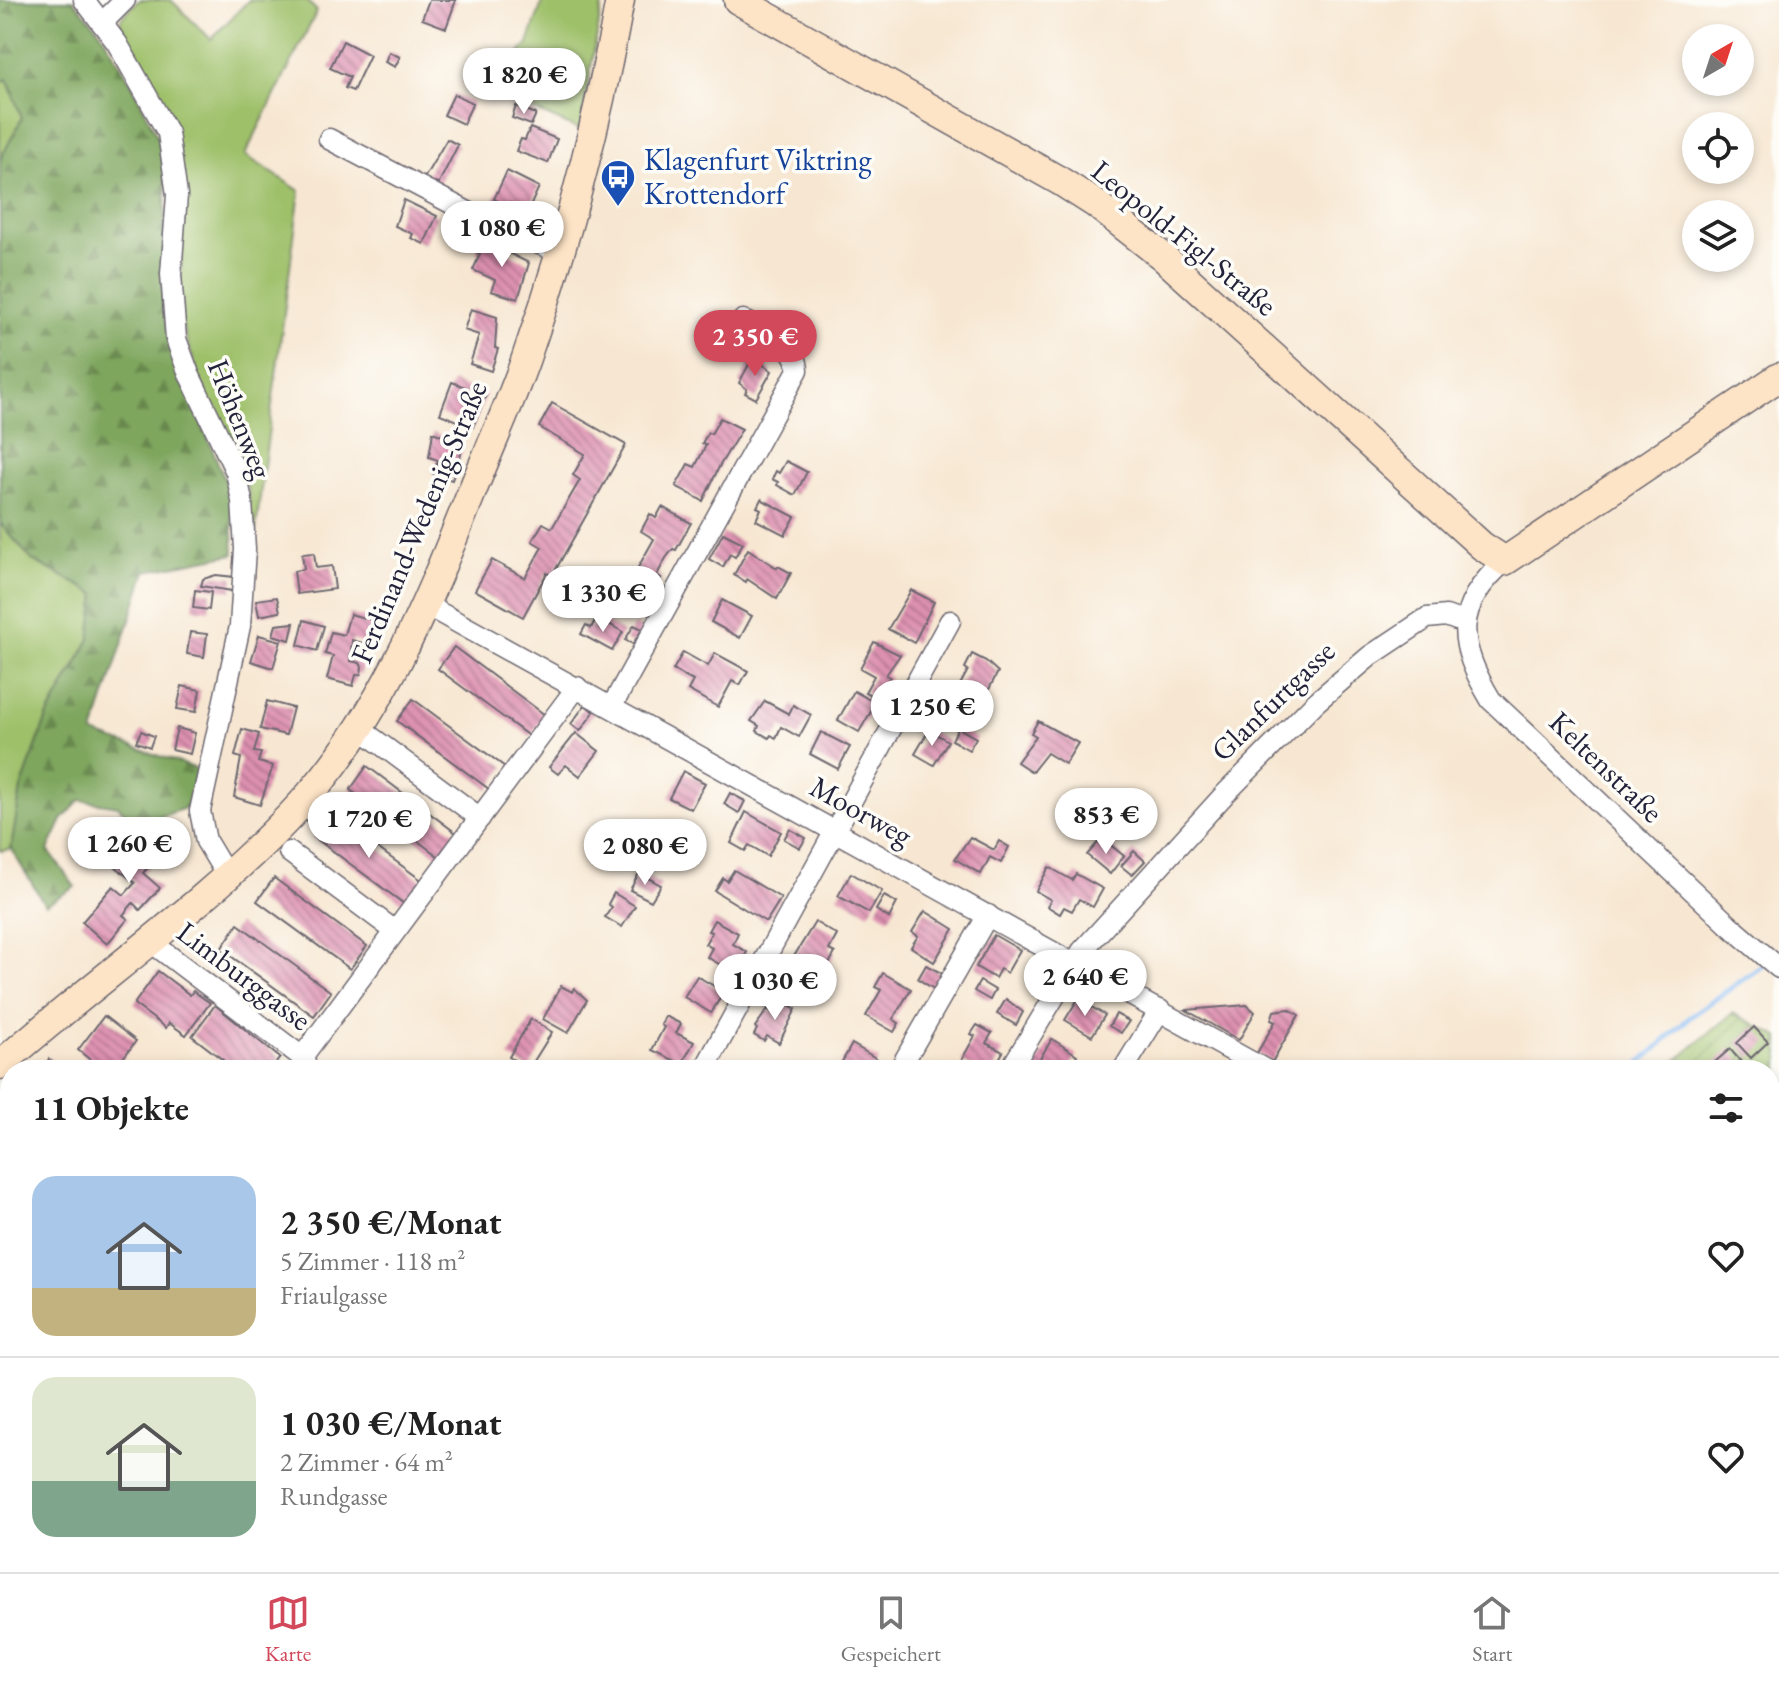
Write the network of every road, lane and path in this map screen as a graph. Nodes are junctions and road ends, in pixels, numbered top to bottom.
1 (84, 0) edge
2 (125, 0) edge
3 (620, 0) edge
4 (738, 0) edge
5 (102, 23) junction
6 (329, 139) dead end
7 (561, 253) junction
8 (743, 320) dead end
9 (1779, 377) edge
10 (1496, 569) junction
11 (426, 605) junction
12 (950, 621) dead end
13 (1465, 623) junction
14 (577, 687) junction
15 (612, 706) junction
16 (359, 728) junction
17 (480, 818) junction
18 (835, 832) junction
19 (289, 852) dead end
20 (227, 876) junction
21 (988, 915) junction
22 (395, 931) junction
23 (151, 942) junction
24 (1073, 962) junction
25 (1779, 968) edge
26 (1160, 1010) junction
27 (6, 1060) edge
28 (297, 1060) edge
29 (305, 1060) edge
30 (710, 1060) edge
31 (905, 1060) edge
32 (1016, 1060) edge
33 (1129, 1060) edge
34 (1248, 1060) edge

1 - 5 street, Höhenweg
2 - 5 street
3 - 7 street, Ferdinand-Wedenig-Straße
4 - 10 street, Leopold-Figl-Straße
5 - 20 street, Höhenweg
6 - 7 street
7 - 11 street, Ferdinand-Wedenig-Straße
8 - 15 street
9 - 10 street
10 - 13 street
11 - 14 street, Moorweg
11 - 16 street, Ferdinand-Wedenig-Straße
12 - 18 street
13 - 24 street, Glanfurtgasse
13 - 25 street, Keltenstraße
14 - 15 street, Moorweg
14 - 17 street, Limburggasse
15 - 18 street, Moorweg
16 - 17 street
16 - 20 street, Ferdinand-Wedenig-Straße
17 - 22 street, Limburggasse
18 - 21 street, Moorweg
18 - 30 street
19 - 22 street
20 - 23 street, Ferdinand-Wedenig-Straße
21 - 24 street, Moorweg
21 - 31 street
22 - 29 street, Limburggasse
23 - 27 street, Ferdinand-Wedenig-Straße
23 - 28 street, Limburggasse
24 - 26 street, Moorweg
24 - 32 street, Glanfurtgasse
26 - 33 street
26 - 34 street, Moorweg

